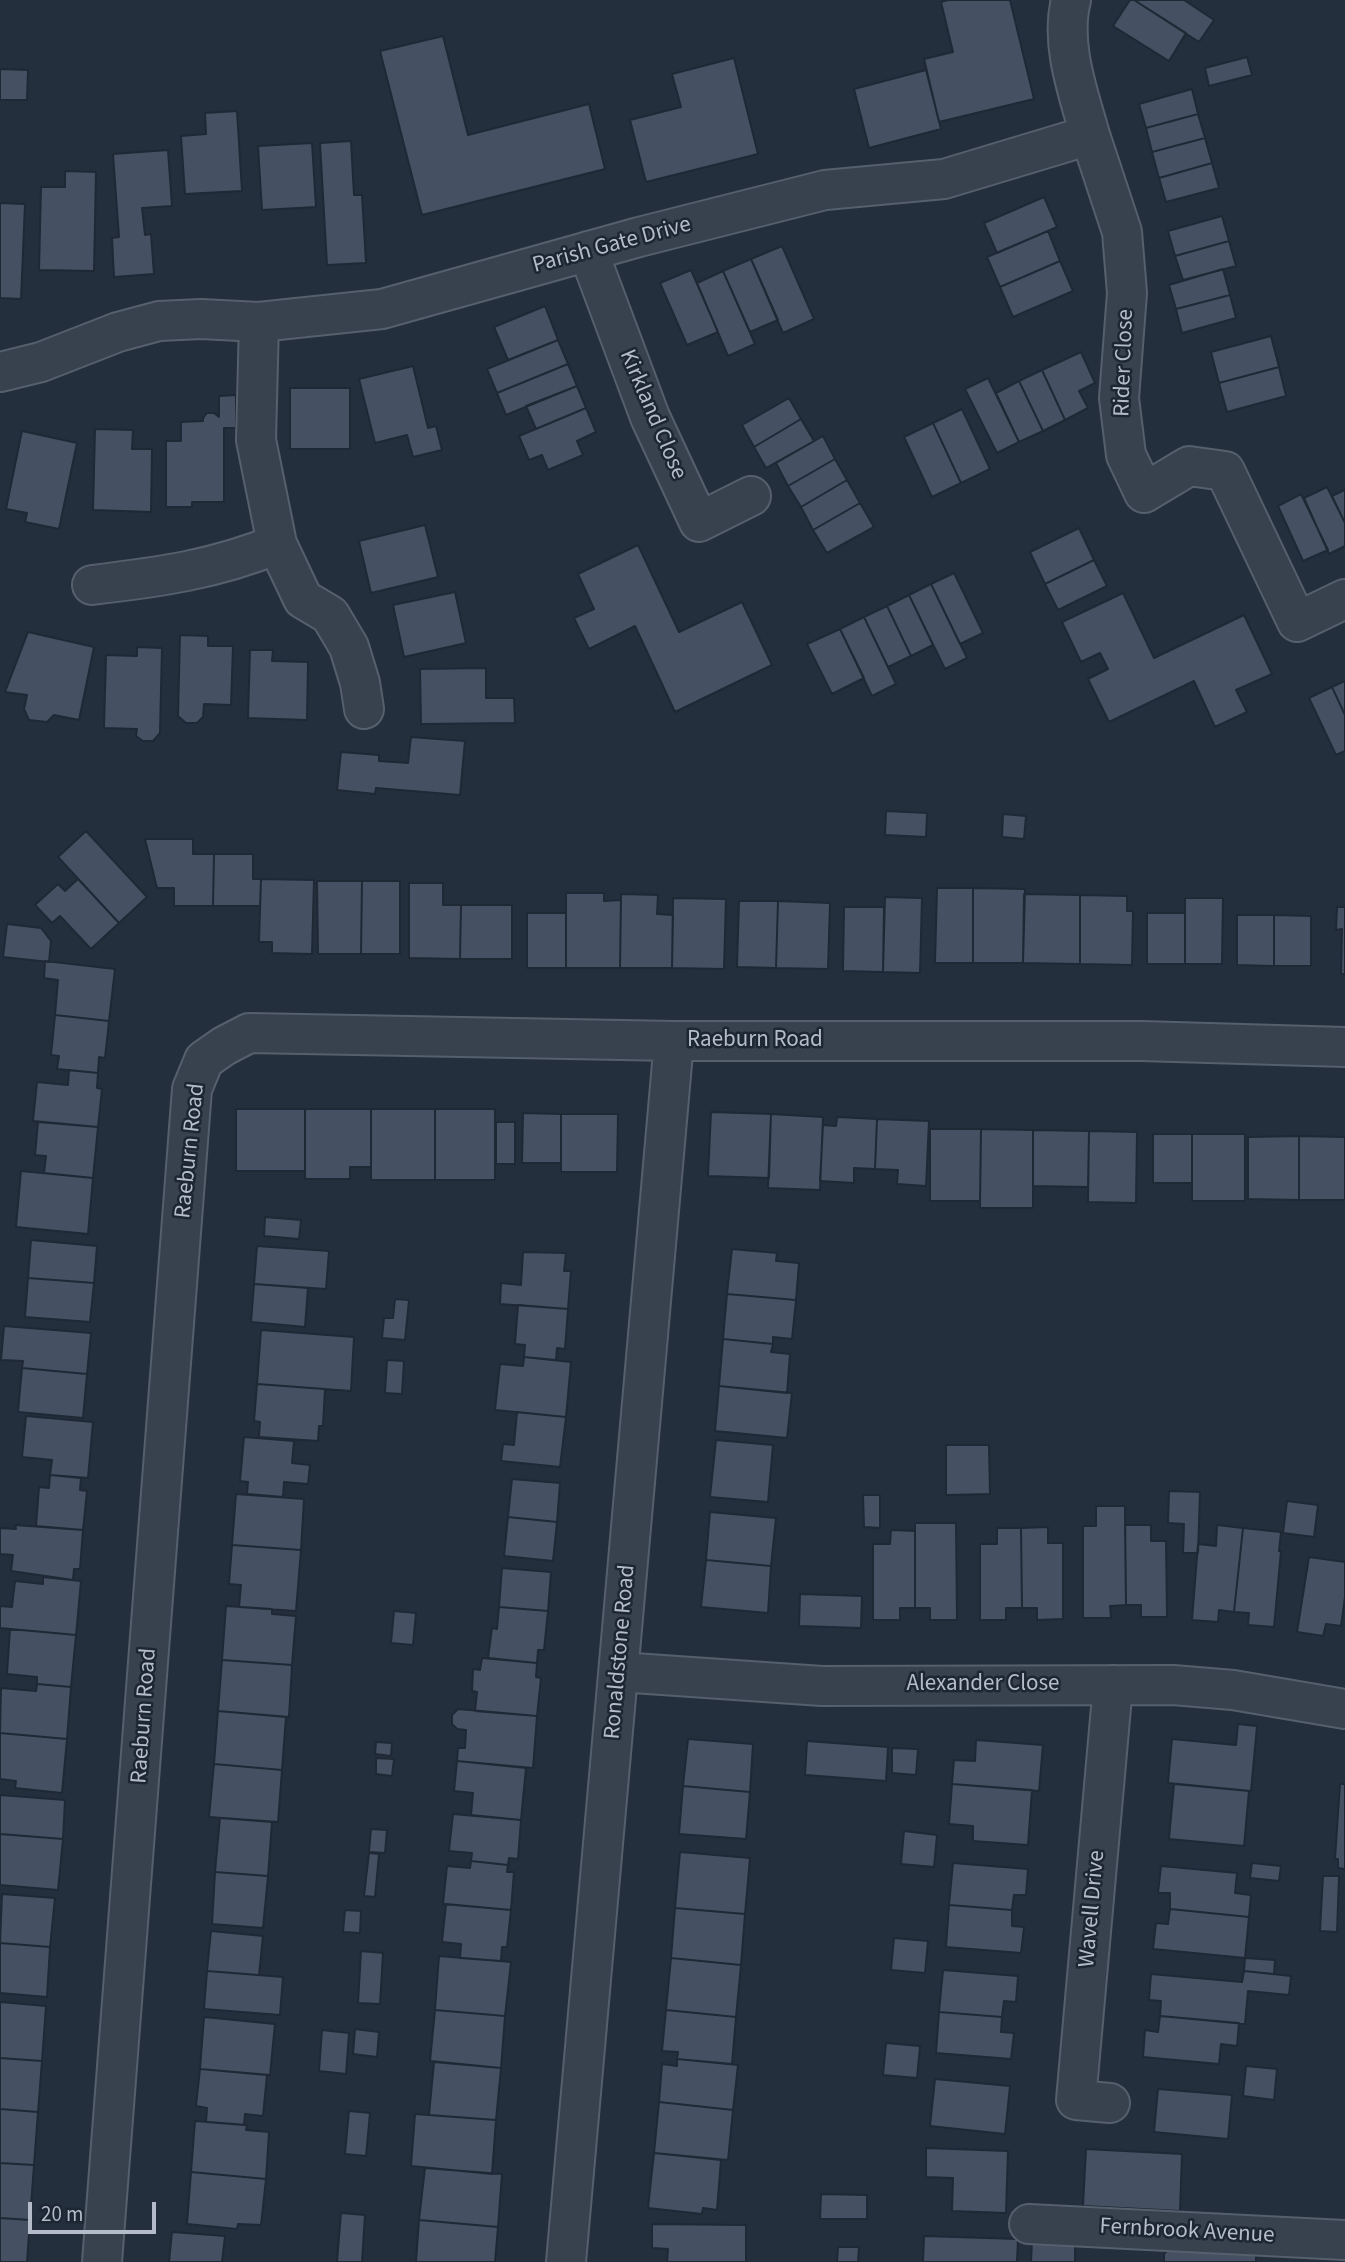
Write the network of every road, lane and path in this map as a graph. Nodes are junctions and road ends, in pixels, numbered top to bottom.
1 (1071, 0) edge
2 (1090, 135) junction
3 (588, 251) junction
4 (260, 322) junction
5 (0, 372) edge
6 (751, 496) dead end
7 (277, 544) junction
8 (92, 585) dead end
9 (1345, 598) edge
10 (364, 709) dead end
11 (674, 1041) junction
12 (1345, 1047) edge
13 (619, 1672) junction
14 (1113, 1685) junction
15 (1345, 1709) edge
16 (1110, 2103) dead end
17 (1029, 2224) dead end
18 (1345, 2240) edge
19 (102, 2262) edge
20 (566, 2262) edge

1 - 2 street
2 - 3 street, Parish Gate Drive
2 - 9 street, Rider Close
3 - 4 street, Parish Gate Drive
3 - 6 street, Kirkland Close
4 - 5 street, Parish Gate Drive
4 - 7 street
7 - 8 street
7 - 10 street
11 - 12 street, Raeburn Road
11 - 13 street, Ronaldstone Road
11 - 19 street, Raeburn Road
13 - 14 street, Alexander Close
13 - 20 street, Ronaldstone Road
14 - 15 street, Alexander Close
14 - 16 street, Wavell Drive
17 - 18 street, Fernbrook Avenue

